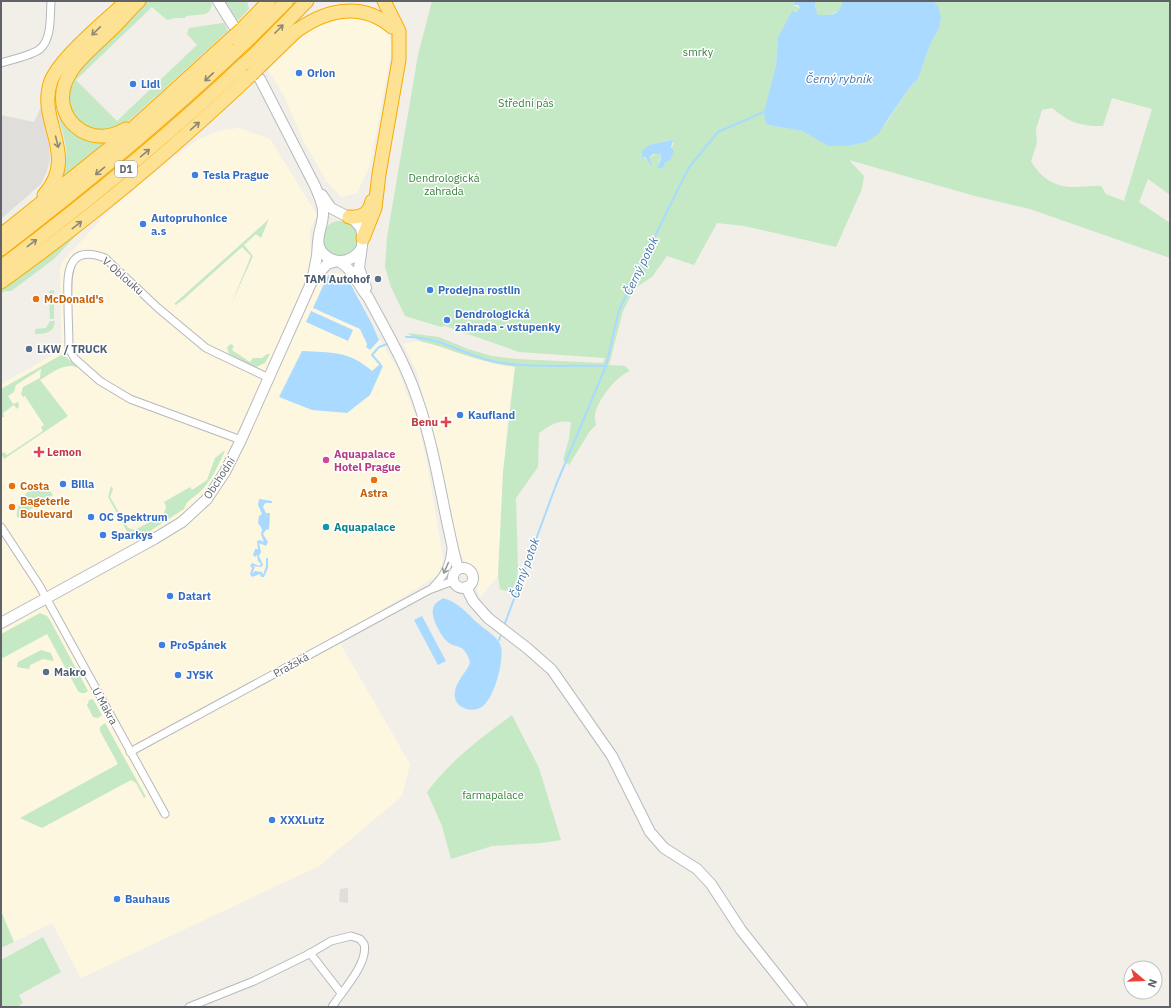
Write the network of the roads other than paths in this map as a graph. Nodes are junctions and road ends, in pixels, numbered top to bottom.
1 (51, 1) edge
2 (127, 1) edge
3 (139, 1) edge
4 (144, 1) edge
5 (218, 1) edge
6 (222, 1) edge
7 (269, 1) edge
8 (287, 1) edge
9 (325, 1) edge
10 (384, 1) edge
11 (305, 3) edge
12 (119, 22) junction
13 (246, 33) junction
14 (291, 35) junction
15 (234, 44) junction
16 (400, 53) junction
17 (1, 63) edge
18 (254, 67) junction
19 (148, 115) junction
20 (379, 174) junction
21 (315, 186) junction
22 (29, 212) junction
23 (347, 217) junction
24 (320, 228) junction
25 (1, 235) edge
26 (318, 242) junction
27 (362, 244) junction
28 (1, 248) edge
29 (338, 261) junction
30 (1, 267) edge
31 (312, 281) junction
32 (1, 282) edge
33 (368, 298) junction
34 (269, 378) junction
35 (241, 440) junction
36 (1, 527) edge
37 (451, 542) junction
38 (458, 569) junction
39 (453, 581) junction
40 (466, 587) junction
41 (430, 590) junction
42 (46, 598) junction
43 (1, 623) edge
44 (130, 752) junction
45 (165, 814) dead end
46 (310, 953) junction
47 (341, 993) junction
48 (189, 1007) edge
49 (332, 1007) edge
50 (802, 1007) edge

1 - 17 street
2 -> 22 highway
3 - 12 highway
4 - 12 highway
5 - 6 street
7 - 13 highway
8 - 13 highway, D1
9 - 14 highway
10 - 16 highway
18 -> 11 highway, D1
12 - 19 highway
13 - 15 highway, D1, bridge
14 - 16 highway
14 - 18 highway
15 - 19 highway
15 -> 28 highway, D1
16 - 20 highway
18 - 21 street
30 -> 18 highway, D1
32 -> 18 highway
19 - 22 highway
20 - 23 highway
20 - 27 highway
21 - 23 street
21 - 24 street
22 - 25 highway
23 - 24 street
23 - 27 street
24 - 26 street
26 - 29 street
26 - 31 street, Obchodní
27 - 29 street
27 - 33 street
29 - 31 street, Obchodní
29 - 33 street
31 - 34 street, Obchodní
33 - 37 street
34 - 35 street, Obchodní
34 - 35 street, V Oblouku
35 - 42 street, Obchodní
36 - 42 street, U Makra
37 - 38 street
37 -> 41 street
38 - 39 street
38 - 40 street
39 - 40 street
39 - 41 street, Pražská
40 - 50 street
41 - 44 street, Pražská
42 - 43 street, Obchodní
42 - 44 street, U Makra
44 - 45 street, U Makra
46 - 47 street
46 - 47 street
46 - 48 street
47 - 49 street

